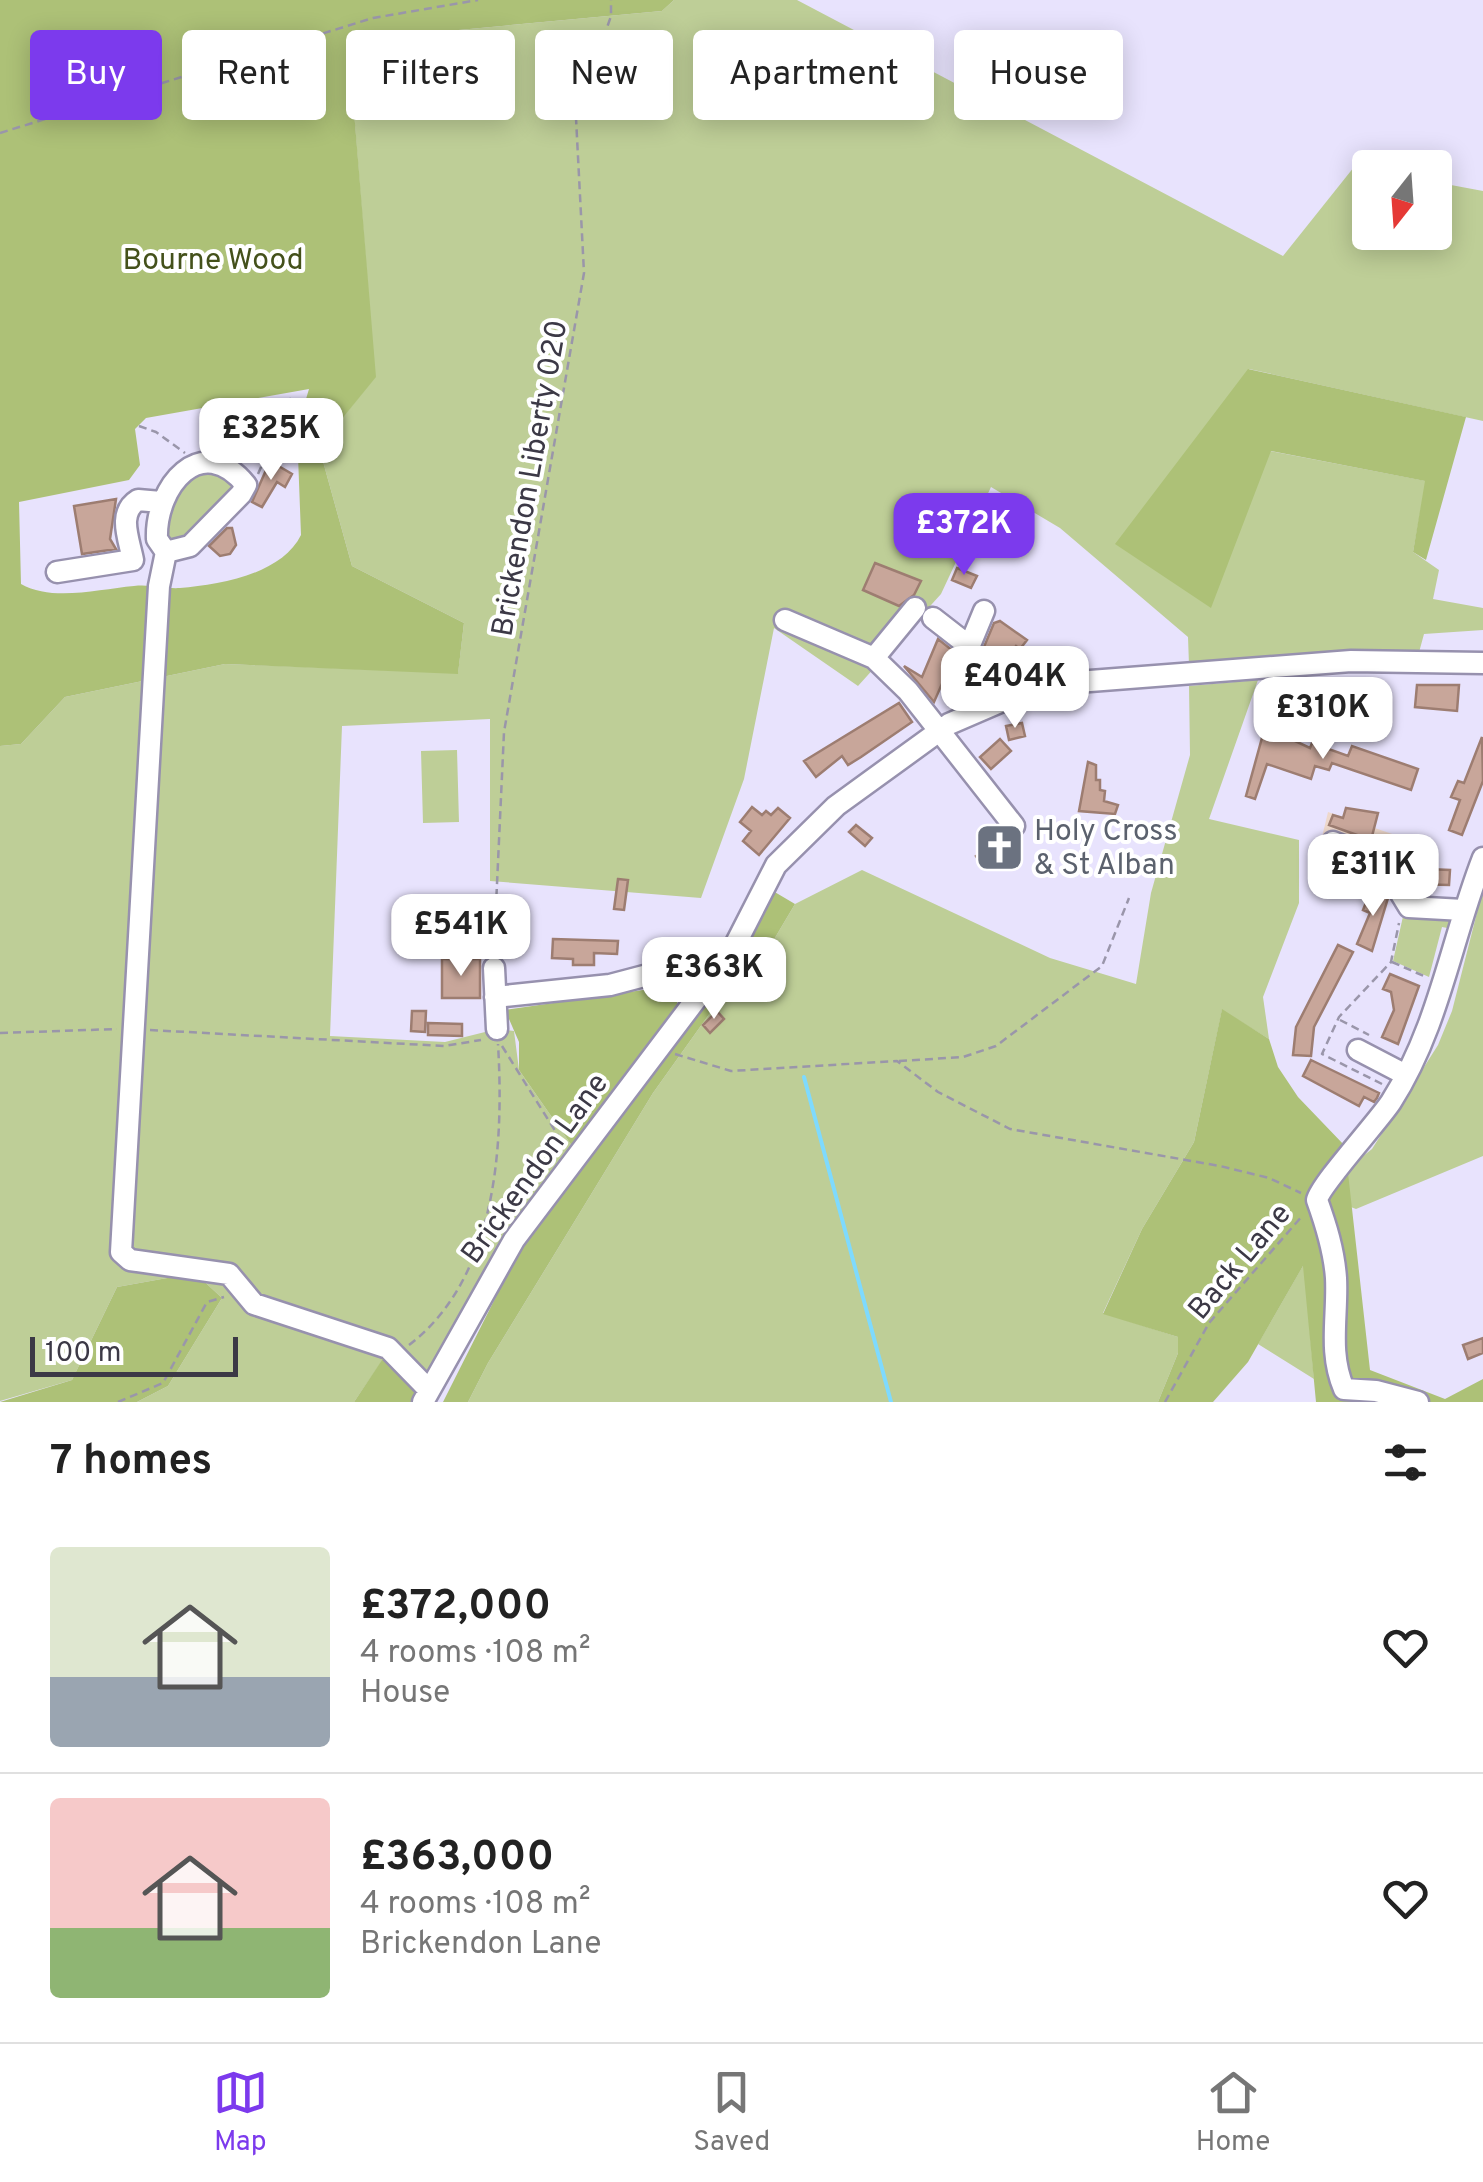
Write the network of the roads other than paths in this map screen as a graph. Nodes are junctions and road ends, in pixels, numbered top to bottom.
1 (161, 502) junction
2 (166, 552) junction
3 (57, 572) dead end
4 (984, 611) dead end
5 (785, 620) dead end
6 (969, 646) junction
7 (874, 658) junction
8 (1483, 663) edge
9 (1000, 702) junction
10 (938, 732) junction
11 (1014, 826) dead end
12 (1333, 842) dead end
13 (1483, 858) edge
14 (1463, 910) junction
15 (731, 954) junction
16 (494, 968) road end
17 (682, 968) junction
18 (702, 992) junction
19 (495, 997) junction
20 (491, 1034) road end
21 (1358, 1050) dead end
22 (1401, 1084) junction
23 (426, 1396) edge
24 (1418, 1402) edge

1 - 2 street
1 - 2 street
1 - 3 street
2 - 23 street
4 - 6 street
5 - 7 street
6 - 7 street
6 - 9 street
7 - 10 street
8 - 9 street, Brickendon Lane
9 - 10 street, Brickendon Lane
10 - 11 street
10 - 15 street, Brickendon Lane
12 - 14 street
13 - 14 street
14 - 22 street
15 - 17 street
15 - 18 street, Brickendon Lane
16 - 19 street
17 - 18 street
17 - 19 street
18 - 23 street, Brickendon Lane
19 - 20 street
21 - 22 street
22 - 24 street

